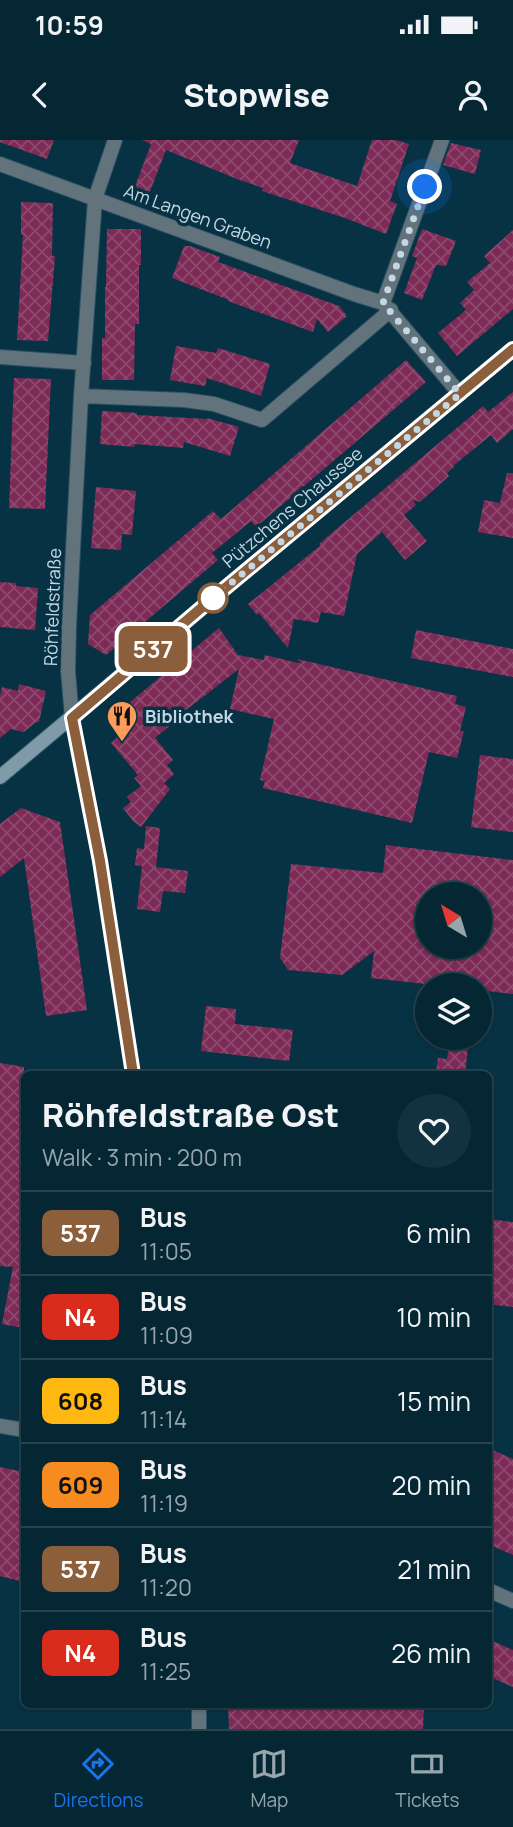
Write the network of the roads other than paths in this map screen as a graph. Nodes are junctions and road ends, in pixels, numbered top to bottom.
1 (115, 140) edge
2 (442, 140) edge
3 (0, 164) edge
4 (95, 199) junction
5 (387, 306) junction
6 (513, 349) edge
7 (0, 357) edge
8 (84, 363) junction
9 (460, 394) junction
10 (81, 396) junction
11 (72, 718) junction
12 (0, 777) edge
13 (133, 1071) edge
14 (0, 1426) edge
15 (21, 1430) edge
16 (492, 1592) edge
17 (513, 1601) edge
18 (199, 1708) edge
19 (199, 1729) edge

1 - 4 street, Röhfeldstraße
2 - 5 street
3 - 4 street, Am Langen Graben
4 - 5 street, Am Langen Graben
4 - 8 street, Röhfeldstraße
5 - 9 street
5 - 10 street
6 - 9 street, Pützchens Chaussee
7 - 8 street
8 - 10 street, Röhfeldstraße
9 - 11 street, Pützchens Chaussee
10 - 11 street, Röhfeldstraße
11 - 12 street, Pützchens Chaussee
11 - 13 street, Röhfeldstraße
14 - 15 street
16 - 17 street
18 - 19 street

